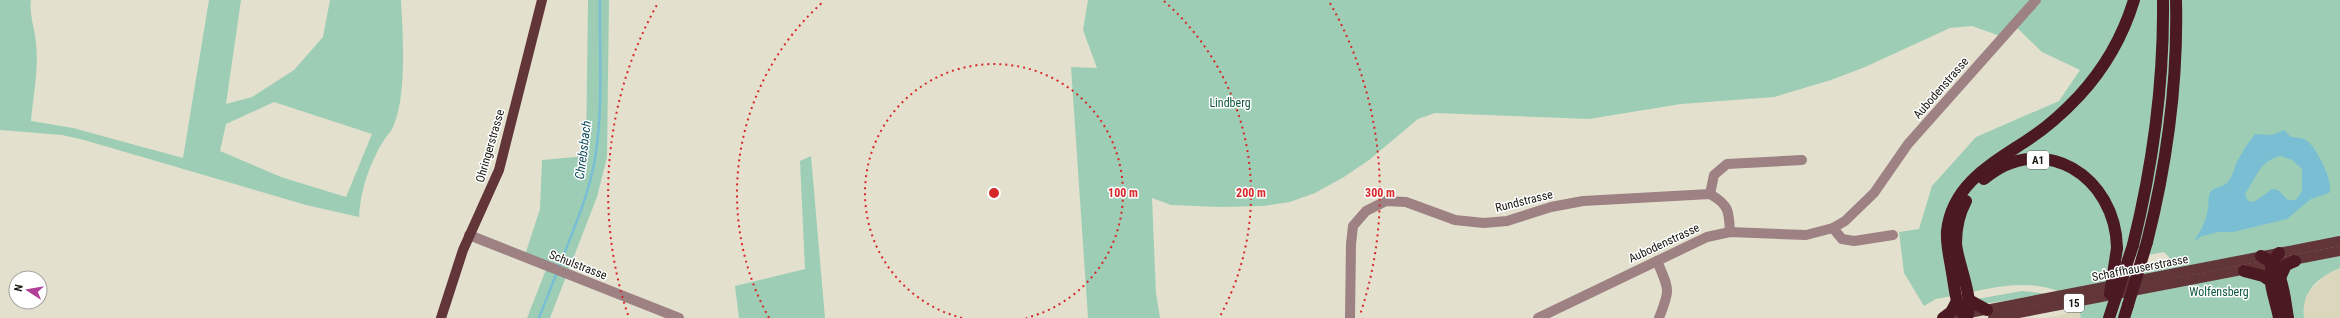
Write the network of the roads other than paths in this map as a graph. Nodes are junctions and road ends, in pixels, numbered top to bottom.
1 (542, 0) edge
2 (2036, 0) edge
3 (2134, 0) edge
4 (2163, 0) edge
5 (2176, 0) edge
6 (1802, 160) dead end
7 (1710, 194) junction
8 (1833, 228) junction
9 (1730, 232) junction
10 (469, 235) junction
11 (1893, 235) dead end
12 (2340, 241) edge
13 (2340, 251) edge
14 (2279, 253) junction
15 (2261, 256) junction
16 (1657, 261) junction
17 (2295, 261) junction
18 (2272, 264) junction
19 (2244, 271) junction
20 (2275, 279) junction
21 (1963, 301) junction
22 (2128, 305) junction
23 (1990, 314) edge
24 (1966, 317) edge
25 (441, 318) edge
26 (679, 318) edge
27 (1350, 318) edge
28 (1538, 318) edge
29 (1659, 318) edge
30 (1944, 318) edge
31 (2106, 318) edge
32 (2109, 318) edge
33 (2124, 318) edge
34 (2129, 318) edge
35 (2279, 318) edge
36 (2288, 318) edge

1 - 10 main road, Ohringerstrasse
2 - 8 street, Aubodenstrasse
3 - 21 highway, A1
4 - 32 highway, bridge
5 - 22 highway, bridge
6 - 7 street
7 - 9 street
7 - 27 street, Rundstrasse
8 - 9 street, Aubodenstrasse
8 - 11 street
9 - 16 street, Aubodenstrasse
10 - 25 main road, Ohringerstrasse
10 - 26 street, Schulstrasse
12 - 14 main road, Schaffhauserstrasse / 15
13 - 17 main road, Schaffhauserstrasse / 15
14 - 15 main road, Schaffhauserstrasse / 15
14 - 18 highway
15 - 18 highway
15 - 23 main road, Schaffhauserstrasse / 15
16 - 28 street, Aubodenstrasse
16 - 29 street
17 - 18 main road, Schaffhauserstrasse / 15
17 - 20 highway
18 - 19 main road, Schaffhauserstrasse / 15
18 - 20 highway
19 - 20 highway
19 - 23 main road, Schaffhauserstrasse / 15
20 - 35 highway
20 - 36 highway
21 - 23 highway
21 - 24 highway, A1
21 - 30 highway
21 - 31 highway, A1, bridge
22 - 33 highway
22 - 34 highway
23 - 24 main road, Schaffhauserstrasse / 15
24 - 30 main road, Schaffhauserstrasse / 15

